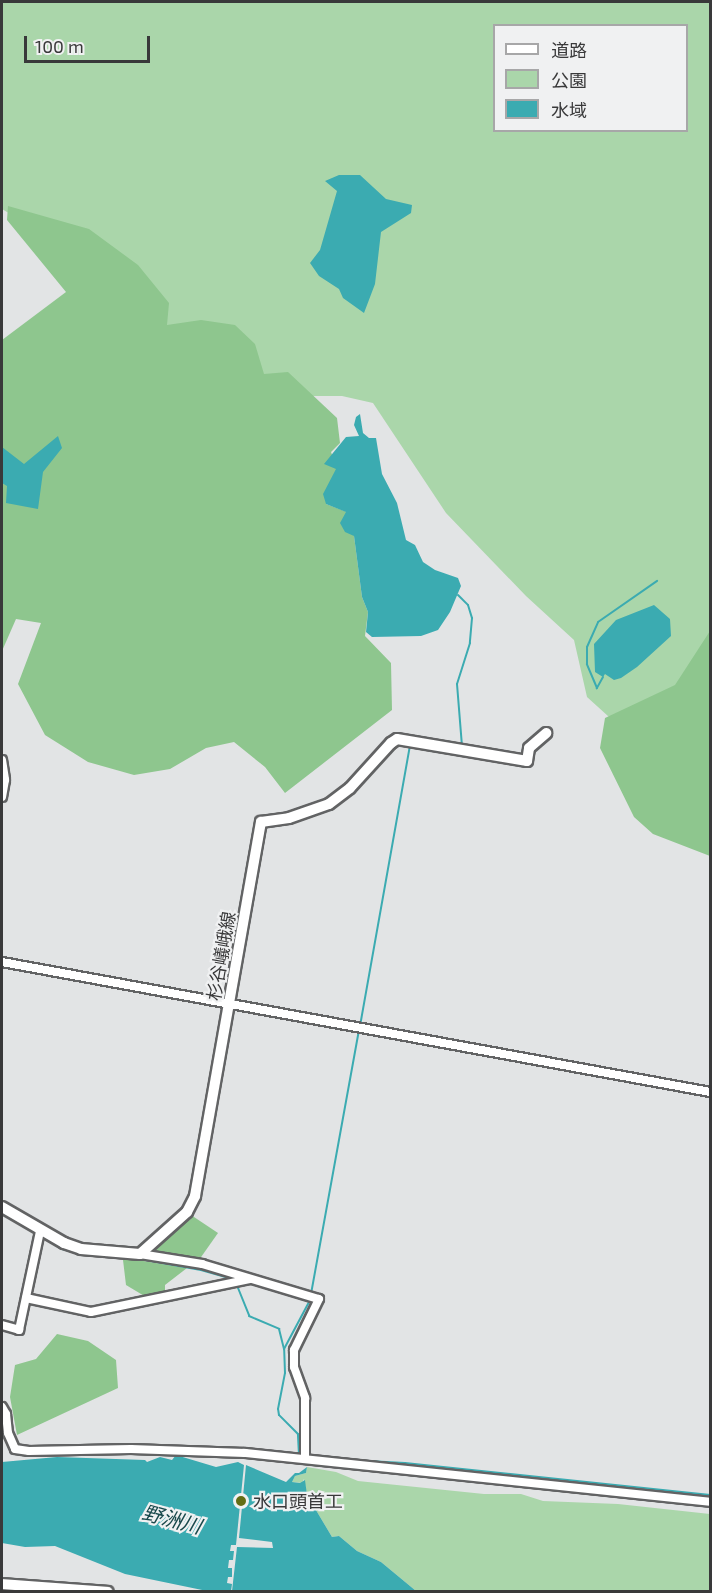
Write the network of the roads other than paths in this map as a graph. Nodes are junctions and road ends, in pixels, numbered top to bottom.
1 (546, 733) dead end
2 (2, 760) edge
3 (2, 797) edge
4 (2, 962) edge
5 (229, 1004) junction
6 (711, 1092) edge
7 (2, 1207) edge
8 (40, 1231) junction
9 (140, 1254) junction
10 (253, 1278) junction
11 (26, 1298) junction
12 (2, 1325) edge
13 (2, 1407) edge
14 (305, 1459) junction
15 (711, 1502) edge
16 (2, 1584) edge
17 (47, 1589) edge
18 (108, 1592) edge

1 - 5 main road, 杉谷嶬峨線
2 - 3 street
4 - 5 street
5 - 6 street
5 - 9 main road, 杉谷嶬峨線
7 - 8 main road
8 - 9 main road
8 - 11 street
9 - 10 street
10 - 11 street
10 - 14 street
11 - 12 street
13 - 14 street
14 - 15 street
16 - 17 main road
17 - 18 main road

